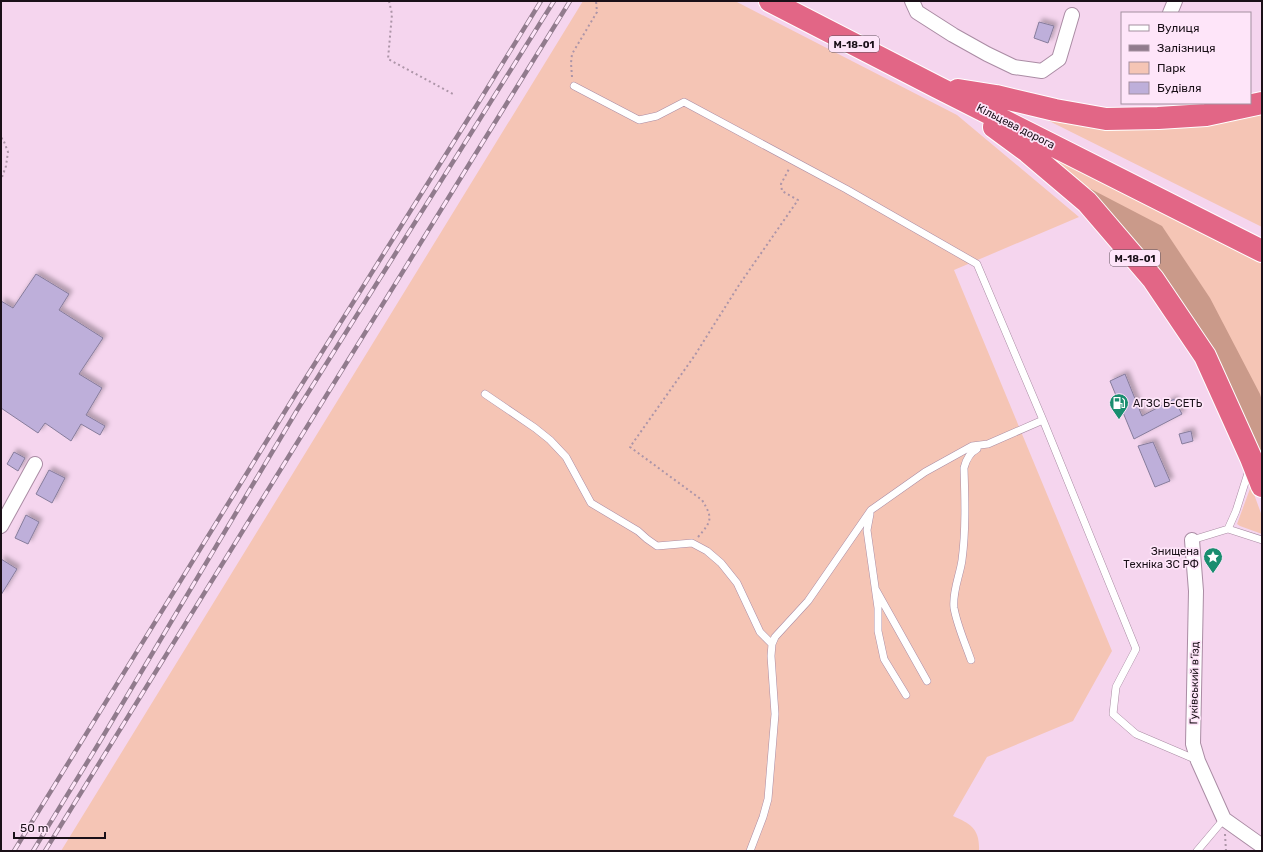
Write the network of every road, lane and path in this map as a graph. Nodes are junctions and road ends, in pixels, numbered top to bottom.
1 (389, 1) edge
2 (596, 1) edge
3 (770, 1) edge
4 (912, 1) edge
5 (1175, 1) edge
6 (1170, 12) edge
7 (1072, 15) dead end
8 (574, 86) joint
9 (937, 87) junction
10 (454, 94) dead end
11 (1262, 103) edge
12 (1, 138) edge
13 (793, 161) junction
14 (1, 180) edge
15 (1262, 251) edge
16 (485, 394) dead end
17 (1044, 420) junction
18 (988, 444) junction
19 (1251, 458) junction
20 (35, 464) dead end
21 (1262, 486) edge
22 (871, 510) junction
23 (1, 526) edge
24 (1228, 529) junction
25 (1192, 540) joint
26 (1262, 540) edge
27 (692, 543) junction
28 (875, 588) junction
29 (772, 644) junction
30 (971, 660) dead end
31 (927, 681) dead end
32 (906, 695) dead end
33 (1198, 761) junction
34 (1224, 819) junction
35 (1262, 846) edge
36 (750, 851) edge
37 (1197, 851) edge

1 - 10 path
2 - 8 path
3 - 9 highway, Кільцева дорога / М-18-01
4 - 7 street
5 - 6 street
8 - 13 lane
9 - 11 highway, М-18-01
9 - 15 highway, Кільцева дорога / М-18-01
9 - 19 highway, М-18-01
12 - 14 path
13 - 17 lane
13 - 27 path
16 - 27 lane
17 - 18 lane
17 - 33 lane
18 - 22 lane
18 - 30 lane
19 - 21 highway, М-18-01
19 - 24 lane
20 - 23 street
22 - 28 lane
22 - 29 lane
24 - 25 lane
24 - 26 lane
25 - 33 street, Гуківський в’їзд
27 - 29 lane
28 - 31 lane
28 - 32 lane
29 - 36 lane
33 - 34 street, Гуківський в’їзд
34 - 35 street
34 - 37 lane

